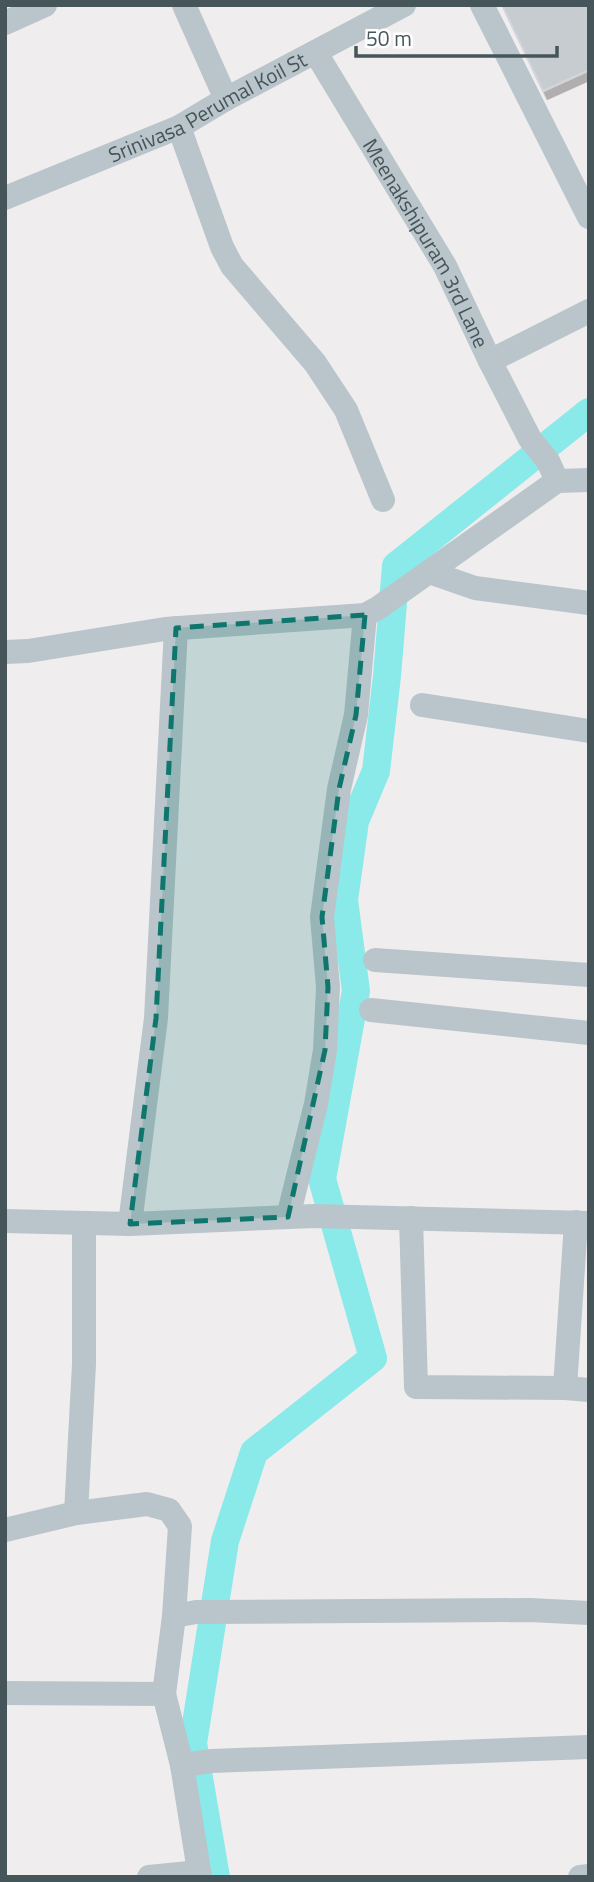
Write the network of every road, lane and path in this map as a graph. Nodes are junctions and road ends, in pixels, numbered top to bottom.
1 (45, 5) edge
2 (184, 5) edge
3 (404, 5) edge
4 (482, 5) edge
5 (5, 23) edge
6 (316, 53) junction
7 (226, 99) junction
8 (179, 127) junction
9 (5, 198) edge
10 (589, 217) edge
11 (589, 312) edge
12 (490, 361) junction
13 (552, 471) junction
14 (589, 480) edge
15 (383, 500) dead end
16 (420, 578) junction
17 (589, 603) edge
18 (371, 612) junction
19 (176, 628) junction
20 (5, 652) edge
21 (422, 705) dead end
22 (589, 731) edge
23 (375, 960) dead end
24 (589, 975) edge
25 (371, 1010) dead end
26 (589, 1033) edge
27 (288, 1217) junction
28 (411, 1218) junction
29 (5, 1221) edge
30 (582, 1222) edge
31 (84, 1224) junction
32 (130, 1224) junction
33 (577, 1389) edge
34 (76, 1513) junction
35 (5, 1530) edge
36 (589, 1613) edge
37 (185, 1614) junction
38 (5, 1693) edge
39 (164, 1694) junction
40 (589, 1747) edge
41 (182, 1765) junction
42 (199, 1874) edge
43 (589, 1876) edge
44 (149, 1877) edge
45 (580, 1877) edge

1 - 5 street
2 - 7 street
3 - 6 street, Srinivasa Perumal Koil St
4 - 10 street
6 - 7 street, Srinivasa Perumal Koil St
6 - 12 street, Meenakshipuram 3rd Lane
7 - 8 street, Srinivasa Perumal Koil St
8 - 9 street, Srinivasa Perumal Koil St
8 - 15 street
11 - 12 street
12 - 13 street, Meenakshipuram 3rd Lane
13 - 14 street
13 - 16 street
16 - 17 street
16 - 18 street
18 - 19 street
18 - 27 street
19 - 20 street
19 - 32 street
21 - 22 street
23 - 24 street
25 - 26 street
27 - 28 street
27 - 32 street
28 - 30 street
28 - 33 street
29 - 31 street
30 - 33 street
31 - 32 street
31 - 34 street
34 - 35 street
34 - 37 street
36 - 37 street
37 - 39 street
38 - 39 street
39 - 41 street
40 - 41 street
41 - 42 street
42 - 44 street
43 - 45 street

